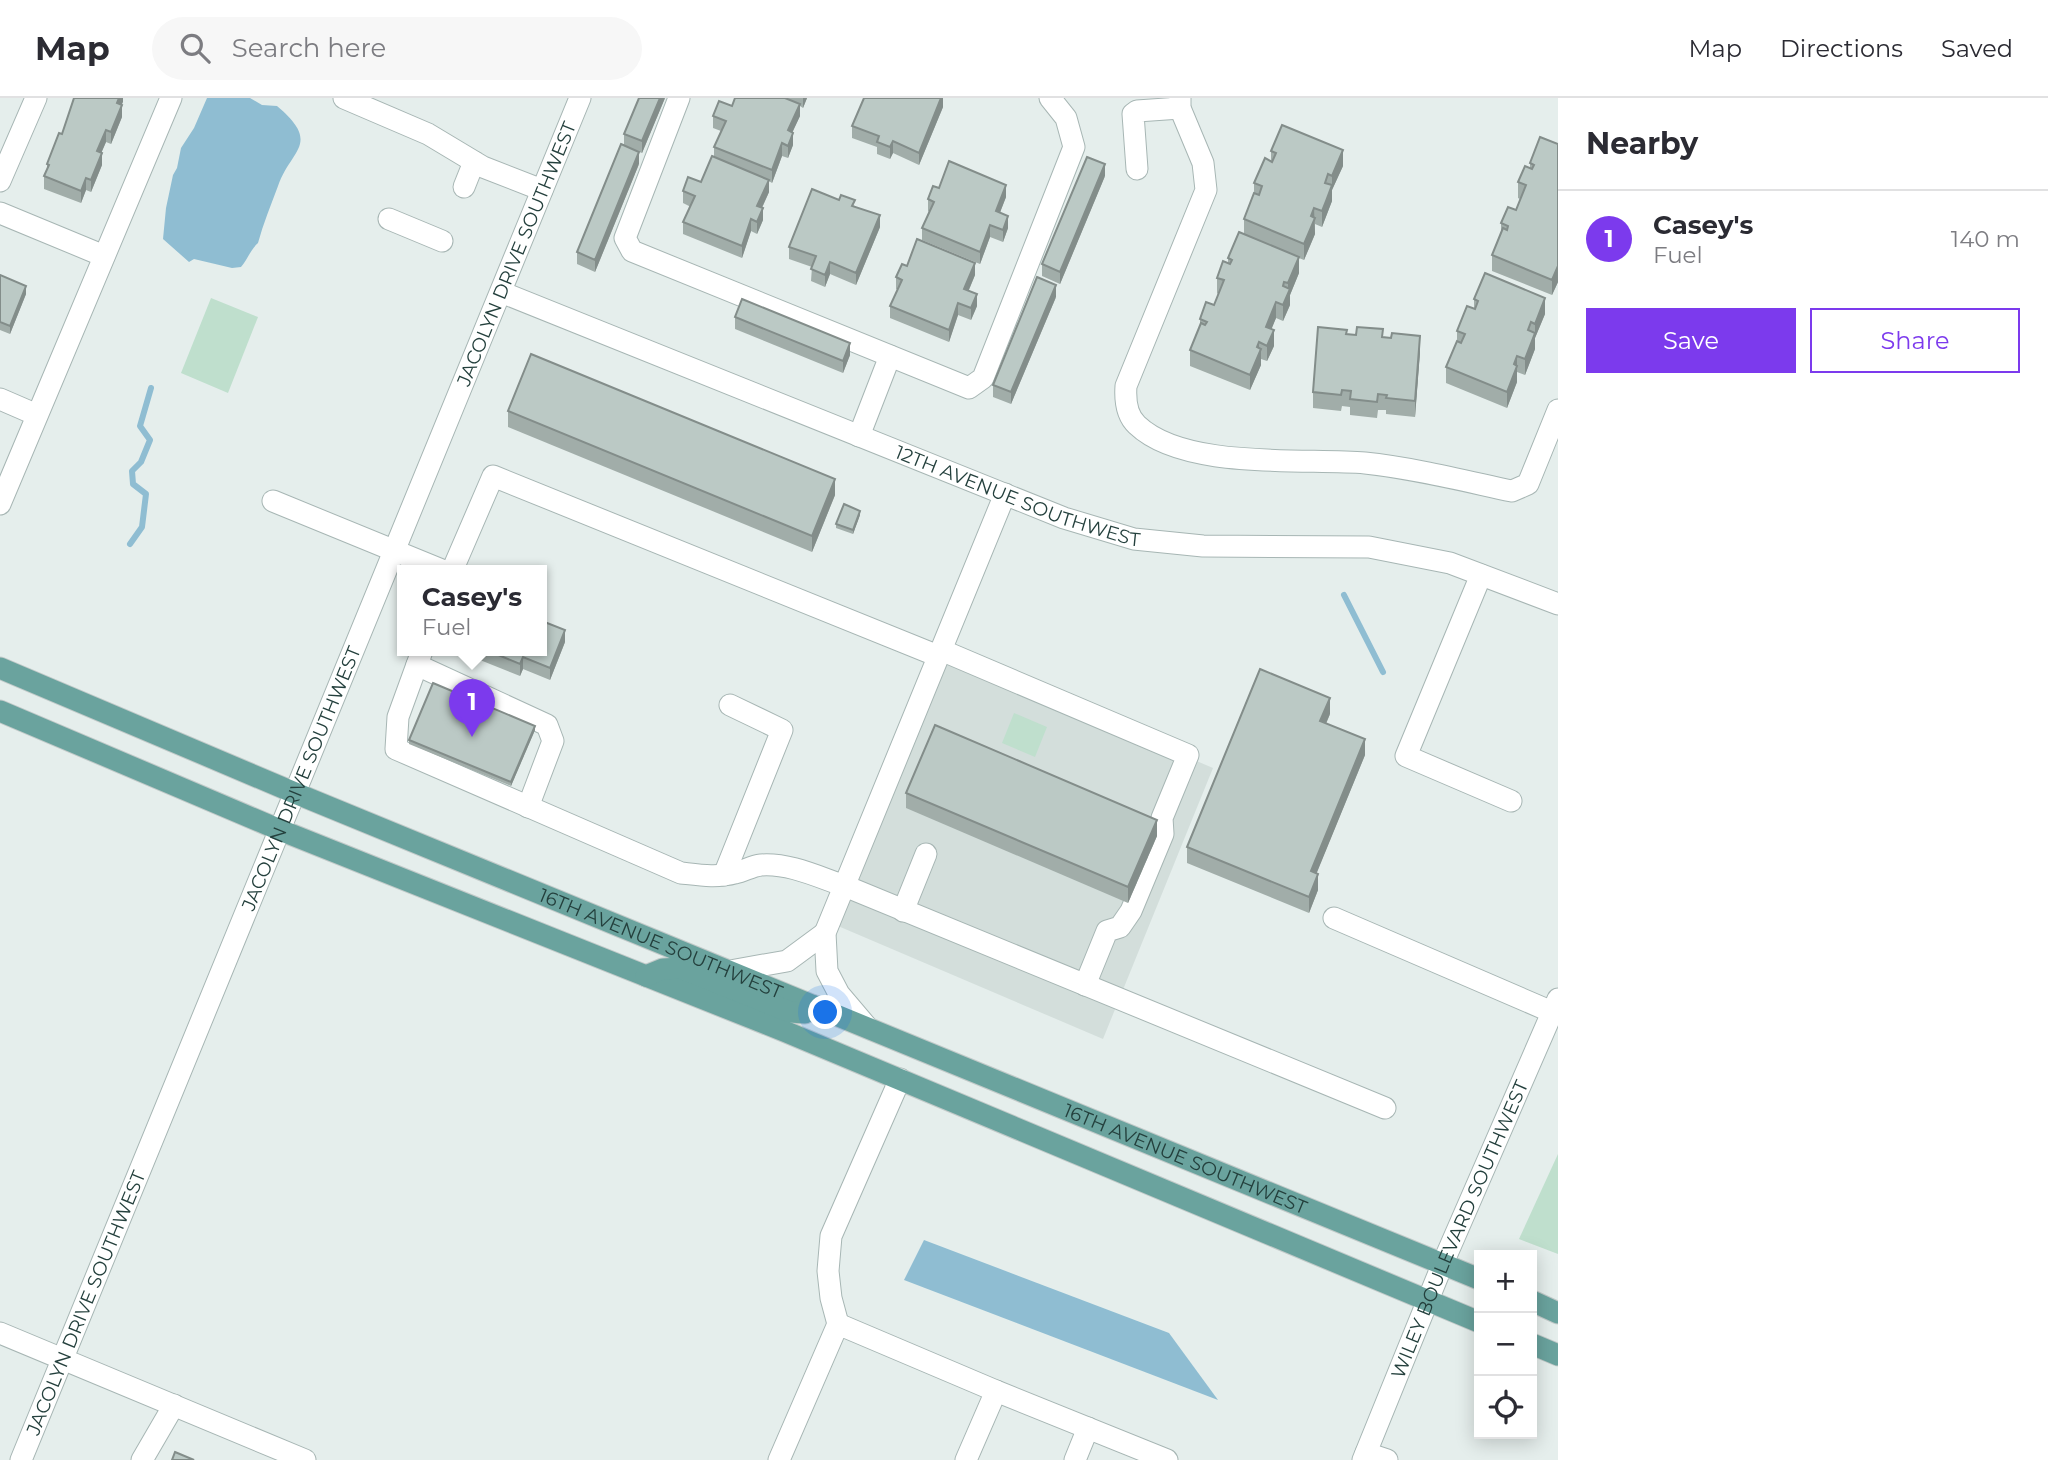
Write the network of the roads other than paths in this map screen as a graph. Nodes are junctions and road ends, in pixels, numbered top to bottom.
1 (36, 98) edge
2 (171, 98) edge
3 (344, 98) edge
4 (580, 98) edge
5 (679, 98) edge
6 (1049, 98) edge
7 (1180, 103) edge
8 (474, 162) junction
9 (1137, 169) dead end
10 (0, 181) edge
11 (464, 187) dead end
12 (542, 190) junction
13 (0, 213) edge
14 (389, 219) dead end
15 (442, 241) dead end
16 (104, 256) junction
17 (501, 292) junction
18 (890, 356) junction
19 (0, 399) edge
20 (1558, 410) edge
21 (37, 415) junction
22 (859, 436) junction
23 (1004, 494) junction
24 (273, 501) dead end
25 (0, 504) edge
26 (395, 550) junction
27 (430, 565) edge
28 (455, 565) edge
29 (1481, 575) junction
30 (1558, 604) edge
31 (940, 653) junction
32 (419, 658) edge
33 (0, 668) edge
34 (730, 705) dead end
35 (0, 711) edge
36 (295, 793) junction
37 (1511, 801) dead end
38 (528, 807) junction
39 (280, 830) junction
40 (926, 854) dead end
41 (724, 875) junction
42 (845, 886) junction
43 (903, 911) junction
44 (1334, 918) dead end
45 (825, 933) junction
46 (730, 971) junction
47 (646, 976) junction
48 (1085, 985) junction
49 (815, 1006) junction
50 (1555, 1006) edge
51 (867, 1027) junction
52 (900, 1079) junction
53 (1385, 1108) dead end
54 (1443, 1263) junction
55 (1474, 1277) edge
56 (1428, 1300) junction
57 (1537, 1303) edge
58 (1558, 1313) edge
59 (1474, 1320) edge
60 (838, 1324) junction
61 (0, 1332) edge
62 (1537, 1346) edge
63 (1558, 1355) edge
64 (63, 1359) junction
65 (996, 1391) junction
66 (174, 1405) junction
67 (1088, 1428) junction
68 (1365, 1457) edge
69 (21, 1460) edge
70 (142, 1460) edge
71 (305, 1460) edge
72 (779, 1460) edge
73 (966, 1460) edge
74 (1075, 1460) edge
75 (1167, 1460) edge
76 (1387, 1460) edge

1 - 10 street
2 - 16 street
3 - 8 street
4 - 12 street, JACOLYN DRIVE SOUTHWEST
5 - 18 street
6 - 18 street
7 - 9 street
7 - 20 street
8 - 11 street
8 - 12 street
12 - 17 street, JACOLYN DRIVE SOUTHWEST
13 - 16 street
14 - 15 street
16 - 21 street
17 - 22 street, 12TH AVENUE SOUTHWEST
17 - 26 street, JACOLYN DRIVE SOUTHWEST
18 - 22 street
19 - 21 street
21 - 25 street
22 - 23 street, 12TH AVENUE SOUTHWEST
23 - 29 street, 12TH AVENUE SOUTHWEST
23 - 31 street
24 - 26 street
26 - 27 street
26 - 36 street, JACOLYN DRIVE SOUTHWEST
28 - 31 street
29 - 30 street, 12TH AVENUE SOUTHWEST
29 - 37 street
31 - 42 street
31 - 48 street
32 - 38 street
32 - 38 street
33 - 36 main road, 16TH AVENUE SOUTHWEST
34 - 41 street
35 - 39 main road, 16TH AVENUE SOUTHWEST
36 - 39 street, JACOLYN DRIVE SOUTHWEST
36 - 46 main road, 16TH AVENUE SOUTHWEST
38 - 41 street
39 - 47 main road, 16TH AVENUE SOUTHWEST
39 - 64 street, JACOLYN DRIVE SOUTHWEST
40 - 43 street
41 - 42 street
42 - 43 street
42 - 45 street
43 - 48 street
44 - 50 street
45 - 46 street
45 - 51 street
46 - 49 main road, 16TH AVENUE SOUTHWEST
47 - 49 main road
47 - 52 main road, 16TH AVENUE SOUTHWEST
48 - 53 street
49 - 51 main road, 16TH AVENUE SOUTHWEST
50 - 54 street, WILEY BOULEVARD SOUTHWEST
51 - 54 main road, 16TH AVENUE SOUTHWEST
52 - 56 main road, 16TH AVENUE SOUTHWEST
52 - 60 street
54 - 55 main road, 16TH AVENUE SOUTHWEST
54 - 56 street, WILEY BOULEVARD SOUTHWEST
56 - 59 main road, 16TH AVENUE SOUTHWEST
56 - 68 street, WILEY BOULEVARD SOUTHWEST
57 - 58 main road
60 - 65 street
60 - 72 street
61 - 64 street
62 - 63 main road
64 - 66 street
64 - 69 street, JACOLYN DRIVE SOUTHWEST
65 - 67 street
65 - 73 street
66 - 70 street
66 - 71 street
67 - 74 street
67 - 75 street
68 - 76 street

